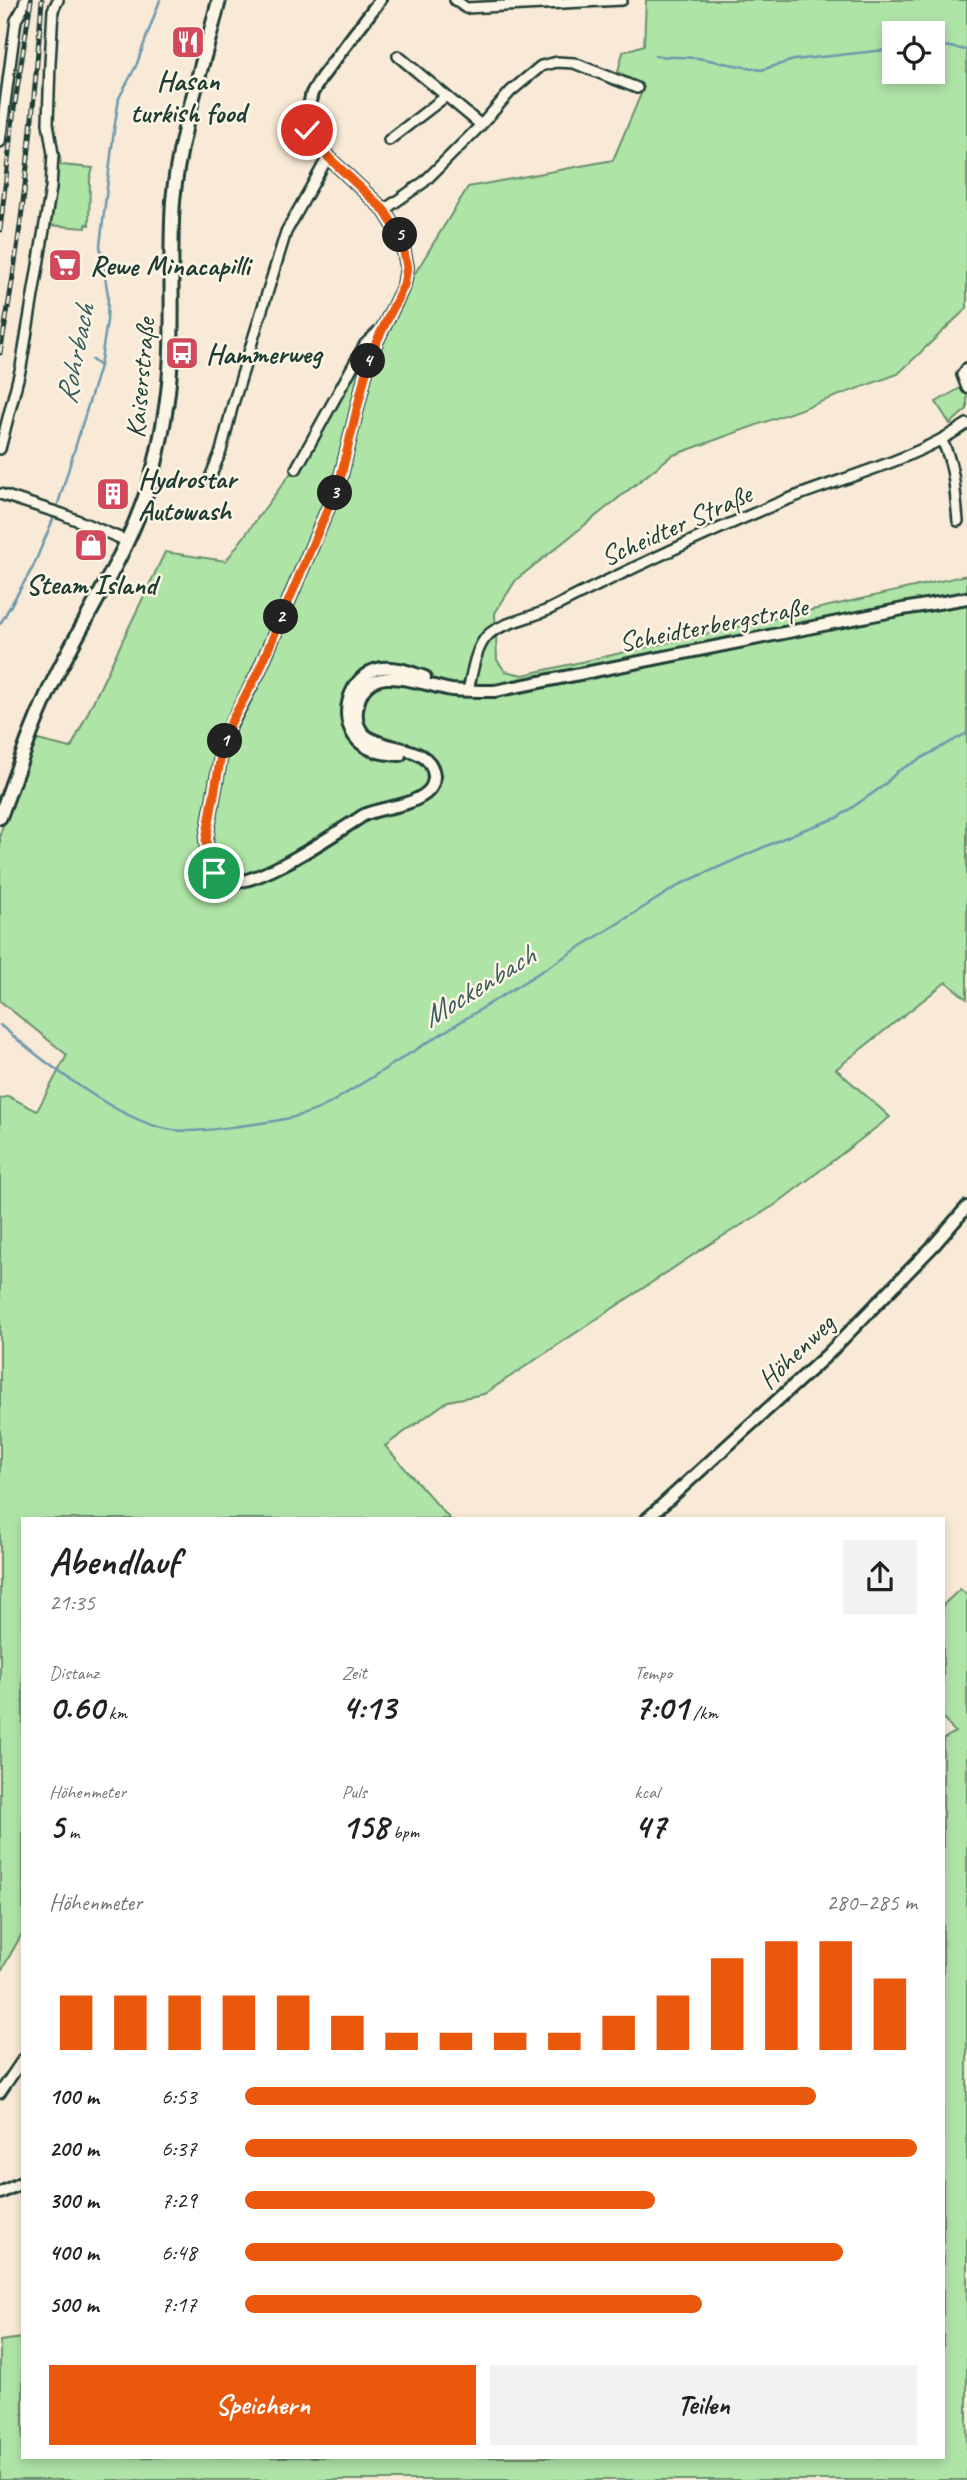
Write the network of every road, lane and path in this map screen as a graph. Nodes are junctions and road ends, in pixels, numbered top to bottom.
1 (24, 0) edge
2 (58, 0) edge
3 (219, 0) edge
4 (380, 0) edge
5 (455, 0) edge
6 (622, 0) edge
7 (398, 56) dead end
8 (637, 88) dead end
9 (445, 97) junction
10 (481, 125) junction
11 (389, 140) dead end
12 (0, 142) edge
13 (328, 157) junction
14 (384, 210) junction
15 (386, 325) junction
16 (967, 368) edge
17 (967, 387) edge
18 (967, 424) edge
19 (942, 441) junction
20 (0, 449) edge
21 (296, 469) dead end
22 (209, 481) dead end
23 (0, 494) edge
24 (958, 521) dead end
25 (127, 541) junction
26 (967, 598) edge
27 (468, 691) junction
28 (0, 817) edge
29 (967, 1207) edge
30 (650, 1517) edge
31 (21, 2062) edge
32 (0, 2093) edge
33 (21, 2183) edge
34 (0, 2193) edge

1 - 12 street
2 - 20 street
3 - 25 main road, Kaiserstraße
4 - 13 street, Scheidterbergstraße
5 - 6 street
7 - 9 street
8 - 10 street
9 - 10 street
9 - 11 street
10 - 14 street
13 - 14 street, Scheidterbergstraße
13 - 22 street
14 - 15 street, Scheidterbergstraße
15 - 21 street, Scheidterbergstraße
15 - 27 street, Scheidterbergstraße
16 - 17 street
18 - 19 street, Scheidter Straße
19 - 24 street
19 - 27 street, Scheidter Straße
23 - 25 street
25 - 28 main road, Kaiserstraße
26 - 27 street, Scheidterbergstraße
29 - 30 street, Höhenweg
31 - 32 street
33 - 34 street

